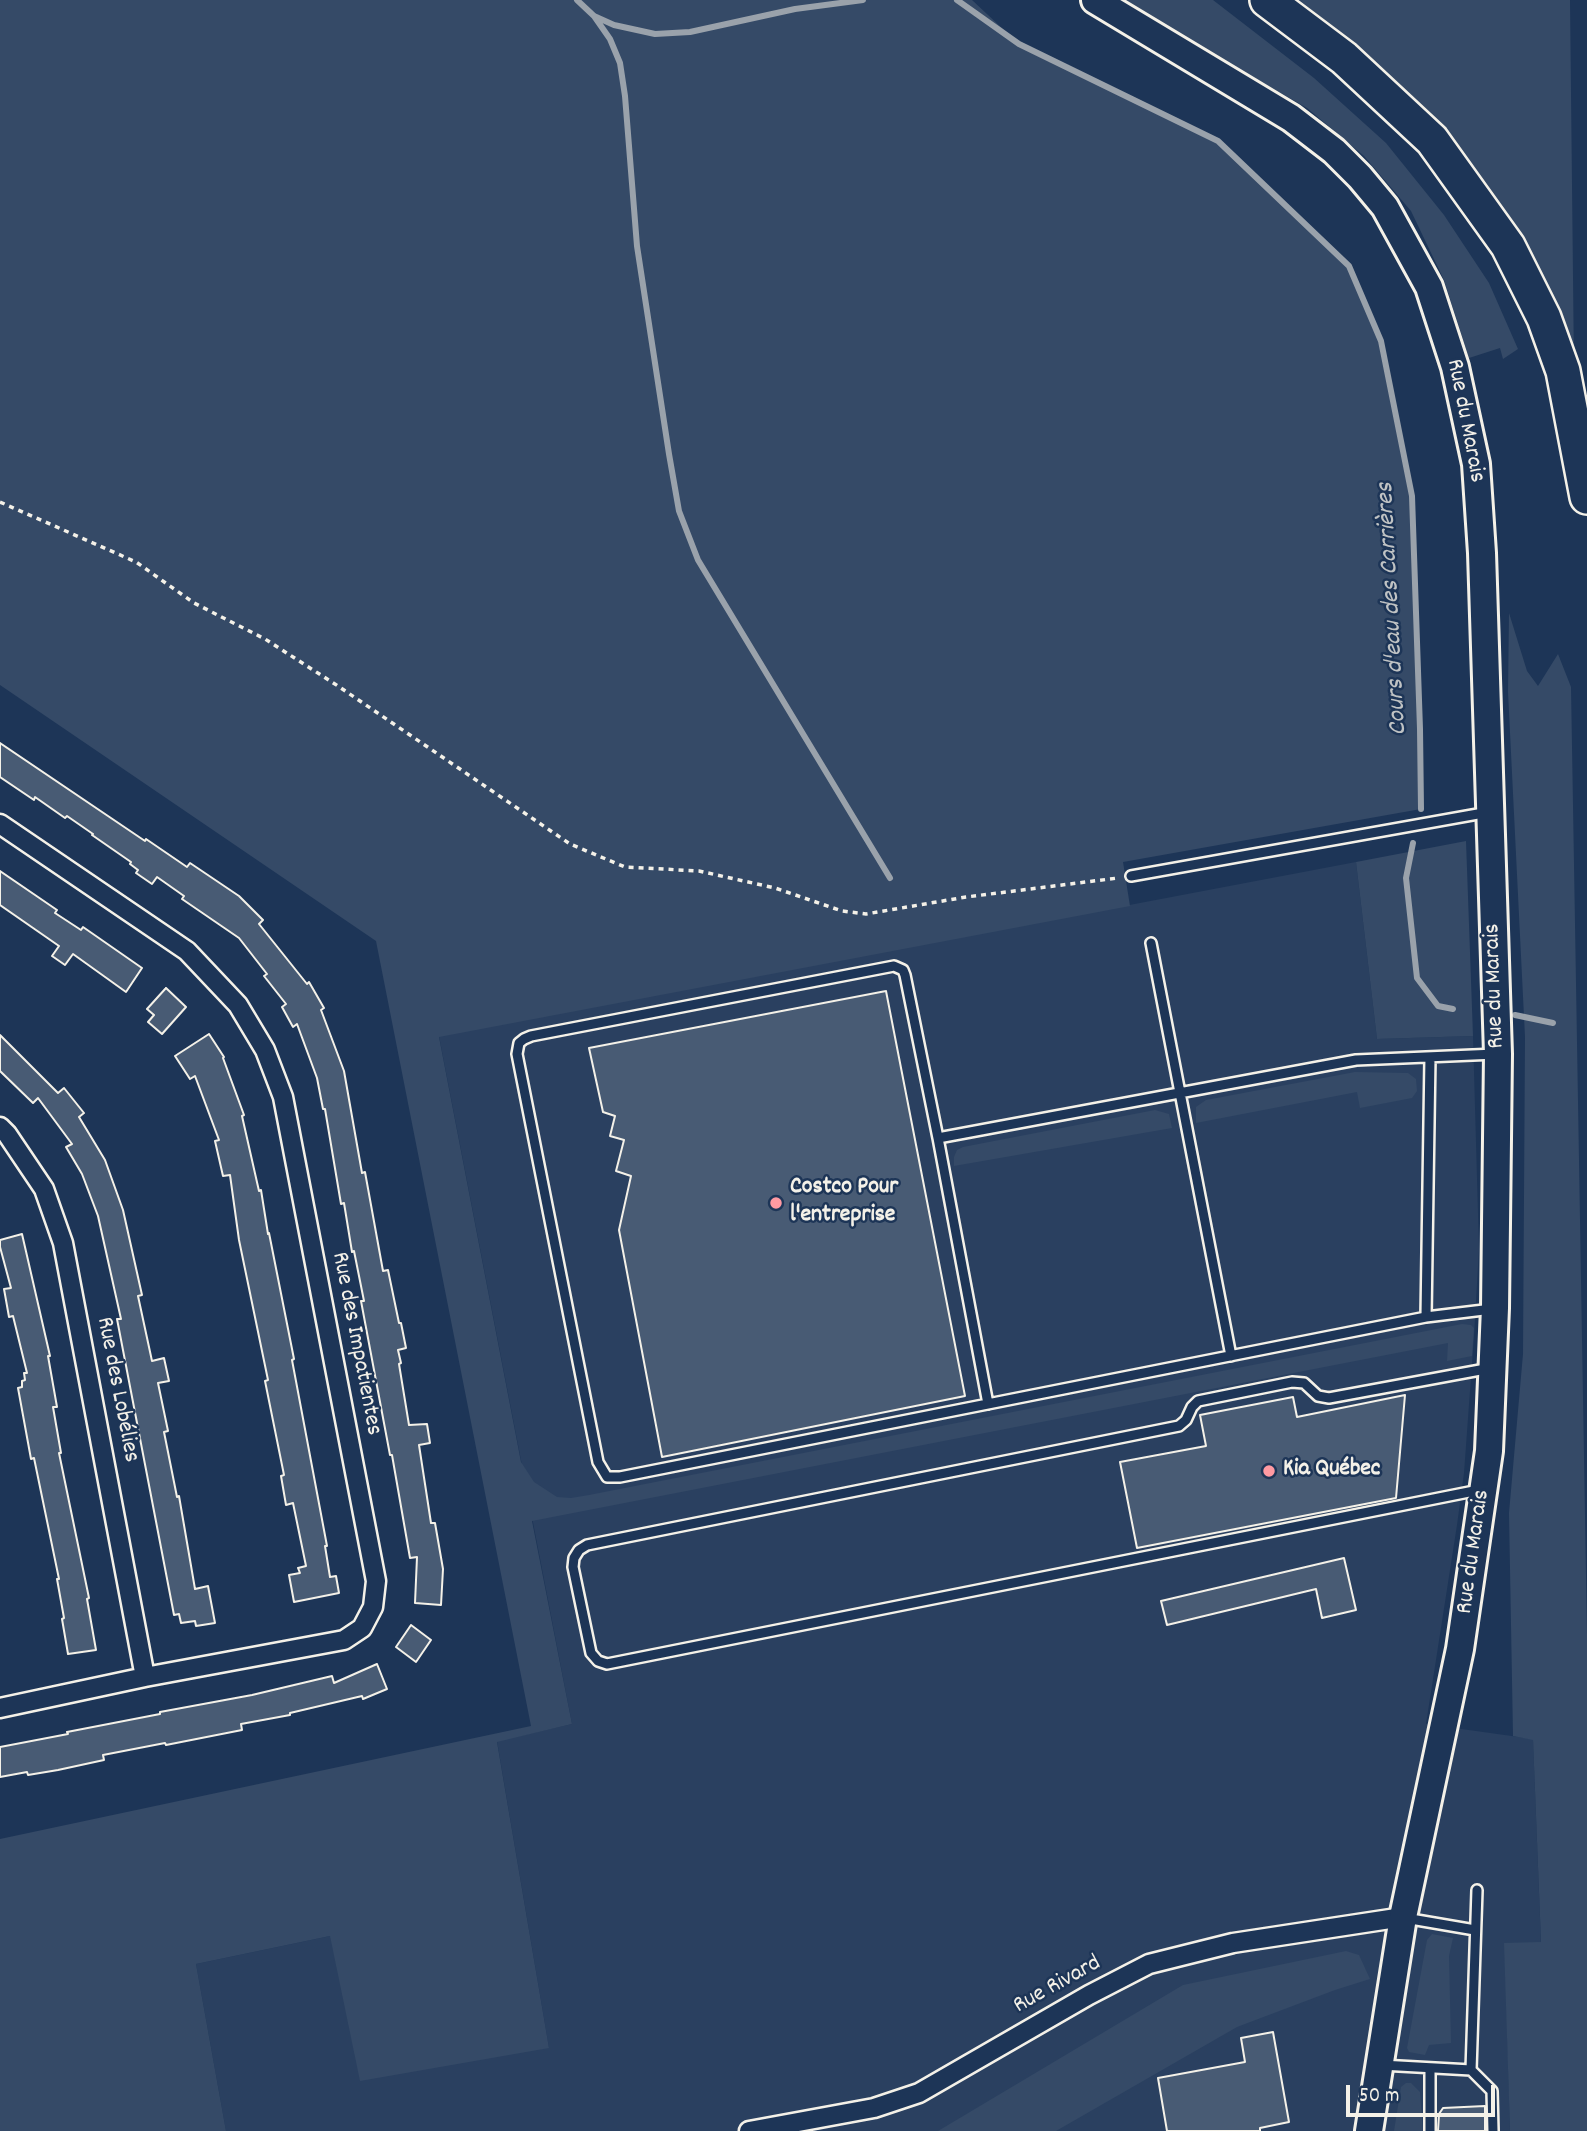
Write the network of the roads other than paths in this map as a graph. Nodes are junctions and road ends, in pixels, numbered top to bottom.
1 (1095, 0) edge
2 (1267, 0) edge
3 (1587, 497) edge
4 (1491, 812) junction
5 (0, 824) edge
6 (1130, 876) road end
7 (1151, 943) dead end
8 (1498, 1054) junction
9 (1430, 1057) junction
10 (1180, 1093) junction
11 (0, 1126) edge
12 (937, 1138) junction
13 (1495, 1308) junction
14 (1426, 1317) junction
15 (1231, 1356) junction
16 (1492, 1368) junction
17 (988, 1404) junction
18 (1484, 1489) junction
19 (145, 1677) junction
20 (0, 1707) edge
21 (1477, 1890) dead end
22 (1403, 1917) junction
23 (1475, 1930) junction
24 (1380, 2065) junction
25 (1430, 2068) junction
26 (1471, 2070) junction
27 (749, 2131) edge
28 (1369, 2131) edge
29 (1430, 2131) edge
30 (1493, 2131) edge

1 - 4 street, Rue du Marais
2 - 3 highway
4 - 6 lane
4 - 8 street, Rue du Marais
5 - 19 street, Rue des Impatientes
7 - 10 lane
8 - 9 lane
8 - 13 street, Rue du Marais
9 - 10 lane
9 - 14 lane
10 - 12 lane
10 - 15 lane
11 - 19 street, Rue des Lobélies
12 - 17 lane
12 - 17 lane
13 - 14 lane
13 - 16 street, Rue du Marais
14 - 15 lane
15 - 17 lane
16 - 18 street, Rue du Marais
16 - 18 lane
18 - 22 street, Rue du Marais
19 - 20 street, Rue des Impatientes
21 - 23 lane
22 - 23 lane
22 - 24 street, Rue du Marais
22 - 27 street, Rue Rivard
23 - 26 lane
24 - 25 lane
24 - 28 street, Rue du Marais
25 - 26 lane
25 - 29 lane
26 - 30 lane

